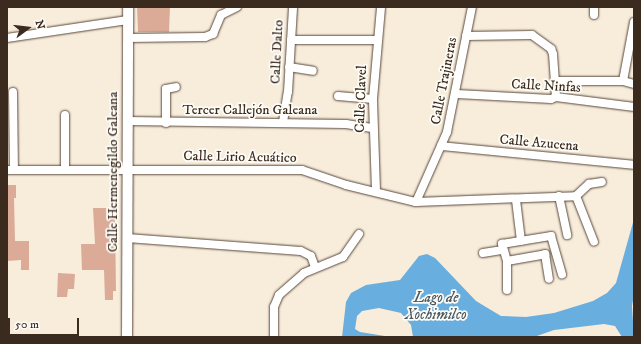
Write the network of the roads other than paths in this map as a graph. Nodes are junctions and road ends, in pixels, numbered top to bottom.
1 (128, 7) edge
2 (237, 7) edge
3 (293, 7) edge
4 (381, 7) edge
5 (472, 7) edge
6 (128, 20) junction
7 (634, 22) edge
8 (466, 36) junction
9 (7, 38) edge
10 (128, 38) junction
11 (291, 40) junction
12 (376, 40) junction
13 (289, 68) junction
14 (313, 71) dead end
15 (623, 81) junction
16 (556, 82) junction
17 (634, 84) edge
18 (176, 87) dead end
19 (14, 92) dead end
20 (457, 94) junction
21 (338, 96) dead end
22 (556, 97) junction
23 (373, 99) junction
24 (634, 107) edge
25 (65, 115) dead end
26 (128, 121) junction
27 (283, 122) junction
28 (166, 123) junction
29 (372, 128) junction
30 (441, 146) junction
31 (634, 165) edge
32 (64, 168) junction
33 (127, 169) junction
34 (10, 170) edge
35 (602, 182) dead end
36 (376, 191) junction
37 (559, 196) junction
38 (576, 196) junction
39 (516, 200) junction
40 (416, 202) junction
41 (359, 234) dead end
42 (567, 235) dead end
43 (127, 238) junction
44 (521, 241) junction
45 (594, 242) dead end
46 (503, 250) junction
47 (483, 253) dead end
48 (507, 261) junction
49 (315, 267) junction
50 (562, 274) dead end
51 (549, 279) dead end
52 (507, 290) dead end
53 (274, 336) edge
54 (127, 337) edge

1 - 6 street, Calle Hermenegildo Galeana
2 - 10 street
3 - 11 street, Calle Dalto
4 - 12 street, Calle Clavel
5 - 8 street, Calle Trajineras
6 - 9 street
6 - 10 street, Calle Hermenegildo Galeana
7 - 15 street
8 - 16 street
8 - 20 street, Calle Trajineras
10 - 26 street, Calle Hermenegildo Galeana
11 - 12 street
11 - 13 street, Calle Dalto
12 - 23 street, Calle Clavel
13 - 14 street
13 - 27 street, Calle Dalto
15 - 16 street
15 - 17 street
16 - 22 street
18 - 28 street
19 - 34 street
20 - 22 street, Calle Ninfas
20 - 30 street, Calle Trajineras
21 - 23 street
22 - 24 street, Calle Ninfas
23 - 29 street, Calle Clavel
25 - 32 street
26 - 28 street, Tercer Callejón Galeana
26 - 33 street, Calle Hermenegildo Galeana
27 - 28 street, Tercer Callejón Galeana
27 - 29 street, Tercer Callejón Galeana
29 - 36 street, Calle Clavel
30 - 31 street, Calle Azucena
30 - 40 street, Calle Trajineras
32 - 33 street, Calle Lirio Acuático
32 - 34 street, Calle Lirio Acuático
33 - 36 street, Calle Lirio Acuático
33 - 43 street, Calle Hermenegildo Galeana
35 - 38 street
36 - 40 street, Calle Lirio Acuático
37 - 38 street, Calle Lirio Acuático
37 - 39 street, Calle Lirio Acuático
37 - 42 street
38 - 45 street
39 - 40 street, Calle Lirio Acuático
39 - 44 street
41 - 49 street
43 - 49 street
43 - 54 street, Calle Hermenegildo Galeana
44 - 46 street
44 - 50 street
46 - 47 street
46 - 48 street
48 - 51 street
48 - 52 street
49 - 53 street

